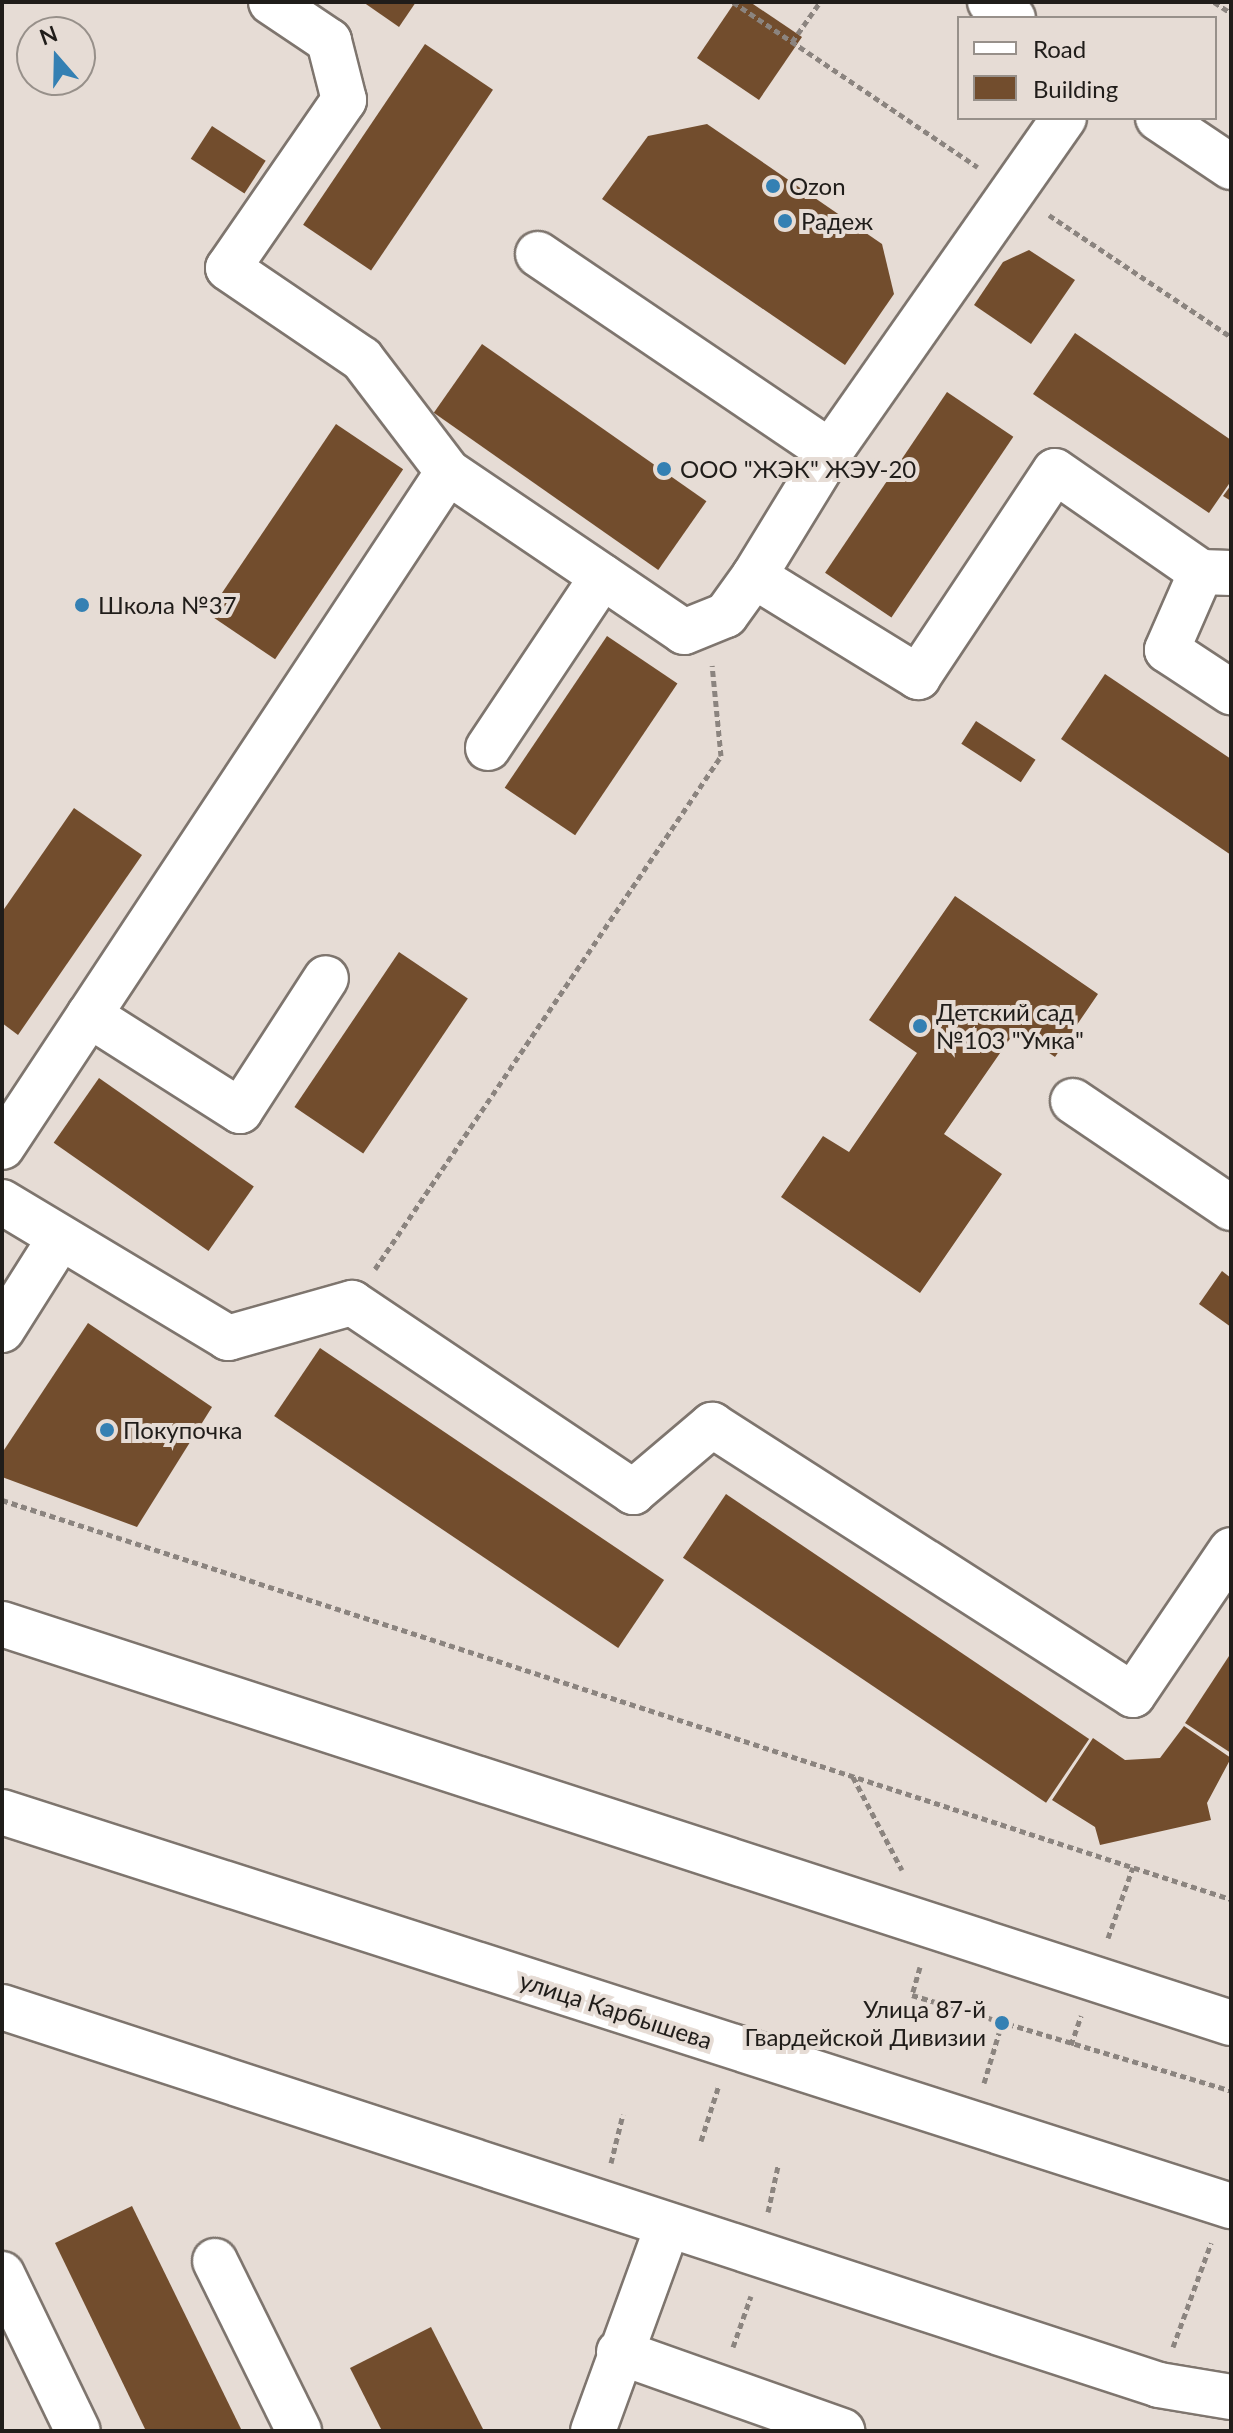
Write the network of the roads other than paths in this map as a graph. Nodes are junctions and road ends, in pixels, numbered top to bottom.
1 (271, 2) edge
2 (990, 2) edge
3 (1010, 16) edge
4 (1063, 120) edge
5 (1161, 120) edge
6 (1231, 167) edge
7 (538, 254) dead end
8 (830, 452) junction
9 (448, 472) junction
10 (1216, 572) edge
11 (754, 576) junction
12 (602, 577) junction
13 (1231, 692) edge
14 (488, 748) dead end
15 (326, 978) dead end
16 (89, 1015) junction
17 (1073, 1101) dead end
18 (2, 1147) edge
19 (2, 1202) edge
20 (1231, 1208) edge
21 (59, 1240) junction
22 (2, 1330) edge
23 (1231, 1550) edge
24 (2, 1624) edge
25 (2, 1812) edge
26 (2, 2007) edge
27 (1231, 2023) edge
28 (1228, 2205) edge
29 (668, 2225) junction
30 (215, 2261) dead end
31 (2, 2274) edge
32 (619, 2352) junction
33 (1231, 2397) edge
34 (78, 2431) edge
35 (299, 2431) edge
36 (593, 2431) edge
37 (842, 2431) edge

1 - 9 street
2 - 3 street
4 - 8 street
5 - 6 street
7 - 8 street
8 - 11 street
9 - 12 street
9 - 16 street
10 - 11 street
10 - 13 street
11 - 12 street
12 - 14 street
15 - 16 street
16 - 18 street
17 - 20 street
19 - 21 street
21 - 22 street
21 - 23 street
24 - 27 street
25 - 28 street, улица Карбышева
26 - 29 street
29 - 32 street
29 - 33 street
30 - 35 street
31 - 34 street
32 - 36 street
32 - 37 street

